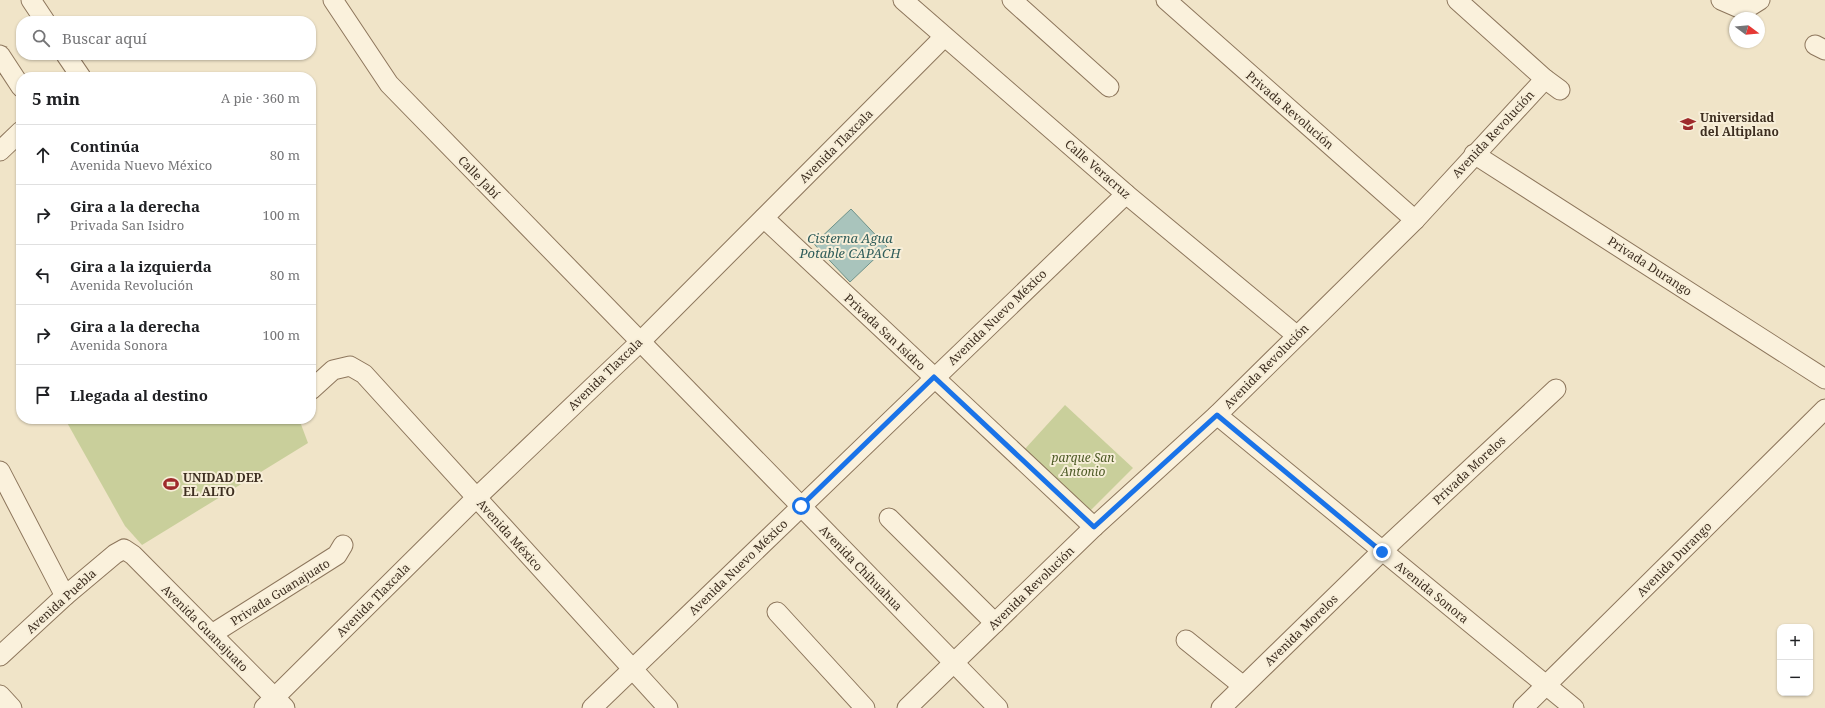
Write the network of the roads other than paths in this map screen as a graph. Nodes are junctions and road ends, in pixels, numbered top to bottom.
1 (31, 0) edge
2 (334, 0) edge
3 (903, 0) edge
4 (1012, 0) edge
5 (1166, 0) edge
6 (1456, 0) edge
7 (1721, 0) edge
8 (1760, 0) edge
9 (41, 16) edge
10 (944, 37) junction
11 (0, 55) edge
12 (69, 60) edge
13 (78, 72) edge
14 (1545, 78) junction
15 (16, 79) edge
16 (1109, 87) dead end
17 (1560, 90) dead end
18 (16, 136) edge
19 (0, 151) edge
20 (1474, 154) junction
21 (1126, 194) junction
22 (764, 218) junction
23 (1415, 220) junction
24 (1296, 335) junction
25 (640, 342) junction
26 (934, 377) junction
27 (1825, 379) edge
28 (316, 385) edge
29 (1556, 389) dead end
30 (1823, 414) edge
31 (1217, 415) junction
32 (0, 471) edge
33 (476, 498) junction
34 (801, 506) junction
35 (889, 518) dead end
36 (1094, 527) junction
37 (343, 545) dead end
38 (124, 549) joint
39 (1382, 552) junction
40 (65, 596) junction
41 (777, 612) dead end
42 (994, 623) junction
43 (212, 634) junction
44 (1186, 640) dead end
45 (0, 656) edge
46 (954, 663) junction
47 (632, 669) junction
48 (1546, 685) junction
49 (1243, 686) junction
50 (0, 695) edge
51 (274, 705) edge
52 (12, 708) edge
53 (592, 708) edge
54 (668, 708) edge
55 (865, 708) edge
56 (907, 708) edge
57 (998, 708) edge
58 (1221, 708) edge
59 (1523, 708) edge
60 (1574, 708) edge

1 - 9 street
2 - 25 street, Calle Jabí
3 - 10 street, Calle Veracruz
4 - 16 street
5 - 23 street, Privada Revolución
6 - 14 street
7 - 8 street
10 - 21 street, Calle Veracruz
10 - 22 street, Avenida Tlaxcala
11 - 15 street
12 - 13 street
14 - 17 street
14 - 20 street, Avenida Revolución
18 - 19 street
20 - 23 street, Avenida Revolución
20 - 27 street, Privada Durango
21 - 24 street, Calle Veracruz
21 - 26 street, Avenida Nuevo México
22 - 25 street, Avenida Tlaxcala
22 - 26 street, Privada San Isidro
23 - 24 street, Avenida Revolución
24 - 31 street, Avenida Revolución
25 - 33 street, Avenida Tlaxcala
25 - 34 street, Avenida Chihuahua
26 - 34 street, Avenida Nuevo México
26 - 36 street, Privada San Isidro
28 - 33 street, Avenida México
29 - 39 street, Privada Morelos
30 - 48 street, Avenida Durango
31 - 36 street, Avenida Revolución
31 - 39 street, Avenida Sonora
32 - 40 street
33 - 47 street, Avenida México
33 - 51 street, Avenida Tlaxcala
34 - 46 street, Avenida Chihuahua
34 - 47 street, Avenida Nuevo México
35 - 42 street
36 - 42 street, Avenida Revolución
37 - 43 street, Privada Guanajuato
38 - 40 street, Avenida Puebla
38 - 43 street, Avenida Guanajuato
39 - 48 street, Avenida Sonora
39 - 49 street, Avenida Morelos
40 - 45 street, Avenida Puebla
41 - 55 street
42 - 46 street, Avenida Revolución
43 - 51 street, Avenida Guanajuato
44 - 49 street
46 - 56 street, Avenida Revolución
46 - 57 street, Avenida Chihuahua
47 - 53 street, Avenida Nuevo México
47 - 54 street, Avenida México
48 - 59 street, Avenida Durango
48 - 60 street, Avenida Sonora
49 - 58 street, Avenida Morelos
50 - 52 street

